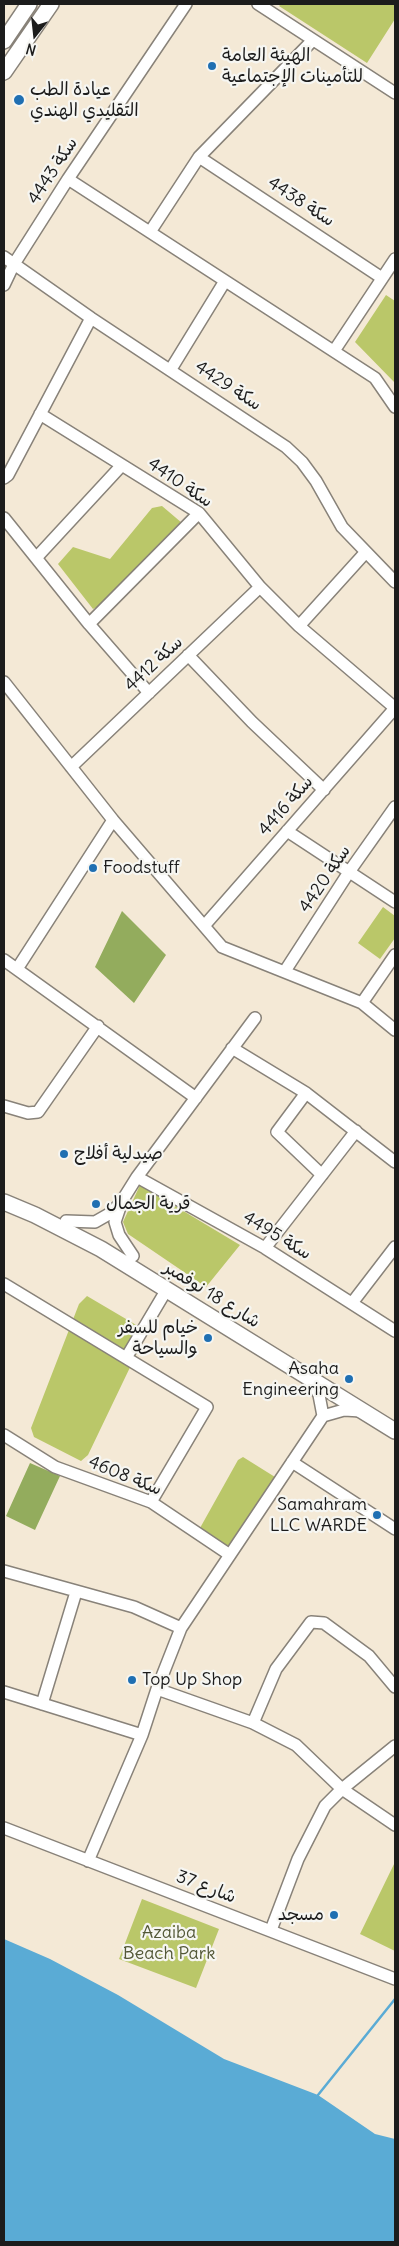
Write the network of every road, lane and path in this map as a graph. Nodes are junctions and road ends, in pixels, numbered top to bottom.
1 (29, 4) edge
2 (51, 4) edge
3 (186, 4) edge
4 (258, 4) edge
5 (270, 7) edge
6 (313, 40) junction
7 (4, 41) edge
8 (4, 72) edge
9 (395, 93) edge
10 (199, 157) junction
11 (68, 179) junction
12 (150, 232) junction
13 (4, 257) edge
14 (395, 258) edge
15 (14, 264) junction
16 (382, 278) junction
17 (225, 281) junction
18 (4, 285) edge
19 (91, 318) junction
20 (334, 351) junction
21 (171, 369) junction
22 (395, 407) edge
23 (40, 414) junction
24 (122, 465) junction
25 (4, 478) edge
26 (199, 513) junction
27 (4, 518) edge
28 (365, 552) junction
29 (36, 558) junction
30 (395, 582) edge
31 (260, 587) junction
32 (89, 624) junction
33 (299, 626) junction
34 (188, 656) junction
35 (4, 682) edge
36 (149, 693) junction
37 (395, 708) edge
38 (71, 767) junction
39 (324, 790) junction
40 (395, 807) edge
41 (113, 820) junction
42 (287, 831) junction
43 (349, 872) junction
44 (395, 902) edge
45 (204, 926) junction
46 (395, 955) edge
47 (4, 960) edge
48 (17, 969) junction
49 (285, 971) junction
50 (362, 1003) junction
51 (255, 1018) dead end
52 (98, 1026) junction
53 (395, 1030) edge
54 (232, 1048) junction
55 (306, 1093) junction
56 (196, 1098) junction
57 (4, 1106) edge
58 (356, 1131) junction
59 (395, 1162) edge
60 (322, 1175) junction
61 (137, 1177) junction
62 (4, 1192) edge
63 (4, 1202) edge
64 (122, 1202) junction
65 (66, 1220) junction
66 (395, 1247) edge
67 (265, 1248) junction
68 (133, 1256) junction
69 (4, 1284) edge
70 (167, 1289) junction
71 (352, 1303) junction
72 (395, 1331) edge
73 (126, 1358) junction
74 (309, 1377) junction
75 (365, 1412) junction
76 (323, 1416) junction
77 (395, 1419) edge
78 (395, 1431) edge
79 (4, 1435) edge
80 (292, 1462) junction
81 (150, 1502) junction
82 (395, 1529) edge
83 (230, 1555) junction
84 (4, 1571) edge
85 (76, 1592) junction
86 (181, 1628) junction
87 (395, 1687) edge
88 (157, 1689) junction
89 (4, 1692) edge
90 (42, 1704) junction
91 (253, 1723) junction
92 (142, 1736) junction
93 (395, 1746) edge
94 (342, 1789) junction
95 (395, 1825) edge
96 (4, 1828) edge
97 (88, 1861) junction
98 (270, 1930) junction
99 (395, 1979) edge

1 - 7 main road
2 - 8 main road
3 - 11 street, سكة 4443
4 - 5 street
5 - 6 street
6 - 9 street
6 - 10 street
10 - 12 street
10 - 16 street, سكة 4438
11 - 12 street
11 - 15 street, سكة 4443
12 - 17 street
13 - 15 street, سكة 4429
14 - 16 street
15 - 18 street, سكة 4443
15 - 19 street, سكة 4429
16 - 20 street
17 - 20 street
17 - 21 street
19 - 21 street, سكة 4429
19 - 23 street
20 - 22 street
21 - 28 street, سكة 4429
23 - 24 street, سكة 4410
23 - 25 street
24 - 26 street, سكة 4410
24 - 29 street
26 - 31 street, سكة 4410
26 - 32 street
27 - 29 street
28 - 30 street, سكة 4429
28 - 33 street
29 - 32 street
31 - 33 street, سكة 4410
31 - 34 street, سكة 4412
32 - 36 street
33 - 37 street, سكة 4410
34 - 36 street, سكة 4412
34 - 39 street
35 - 38 street
36 - 38 street, سكة 4412
37 - 39 street, سكة 4416
38 - 41 street
39 - 42 street, سكة 4416
40 - 43 street, سكة 4420
41 - 45 street
41 - 48 street
42 - 43 street
42 - 45 street, سكة 4416
43 - 44 street
43 - 49 street, سكة 4420
45 - 49 street
46 - 50 street
47 - 48 street
48 - 52 street
49 - 50 street
50 - 53 street
51 - 54 street
52 - 56 street
52 - 57 street
54 - 55 street
54 - 56 street
55 - 58 street
55 - 60 street
56 - 61 street
58 - 59 street
58 - 60 street
60 - 67 street
61 - 64 street
61 - 67 street, سكة 4495
62 - 65 main road, شارع 18 نوفمبر
63 - 70 main road, شارع 18 نوفمبر
64 - 65 street
64 - 68 street
65 - 68 main road, شارع 18 نوفمبر
66 - 71 street
67 - 71 street, سكة 4495
68 - 77 main road, شارع 18 نوفمبر
69 - 73 street
70 - 73 street
70 - 74 main road, شارع 18 نوفمبر
71 - 72 street, سكة 4495
73 - 81 street
74 - 75 main road, شارع 18 نوفمبر
74 - 76 street
75 - 76 street
75 - 78 main road, شارع 18 نوفمبر
76 - 80 street
79 - 81 street, سكة 4608
80 - 82 street
80 - 83 street
81 - 83 street, سكة 4608
83 - 86 street
84 - 85 street
85 - 86 street
85 - 90 street
86 - 88 street
87 - 91 street
88 - 91 street
88 - 92 street
89 - 90 street
90 - 92 street
91 - 94 street
92 - 97 street
93 - 94 street
94 - 95 street
94 - 98 street
96 - 97 street, شارع 37
97 - 98 street, شارع 37
98 - 99 street, شارع 37

